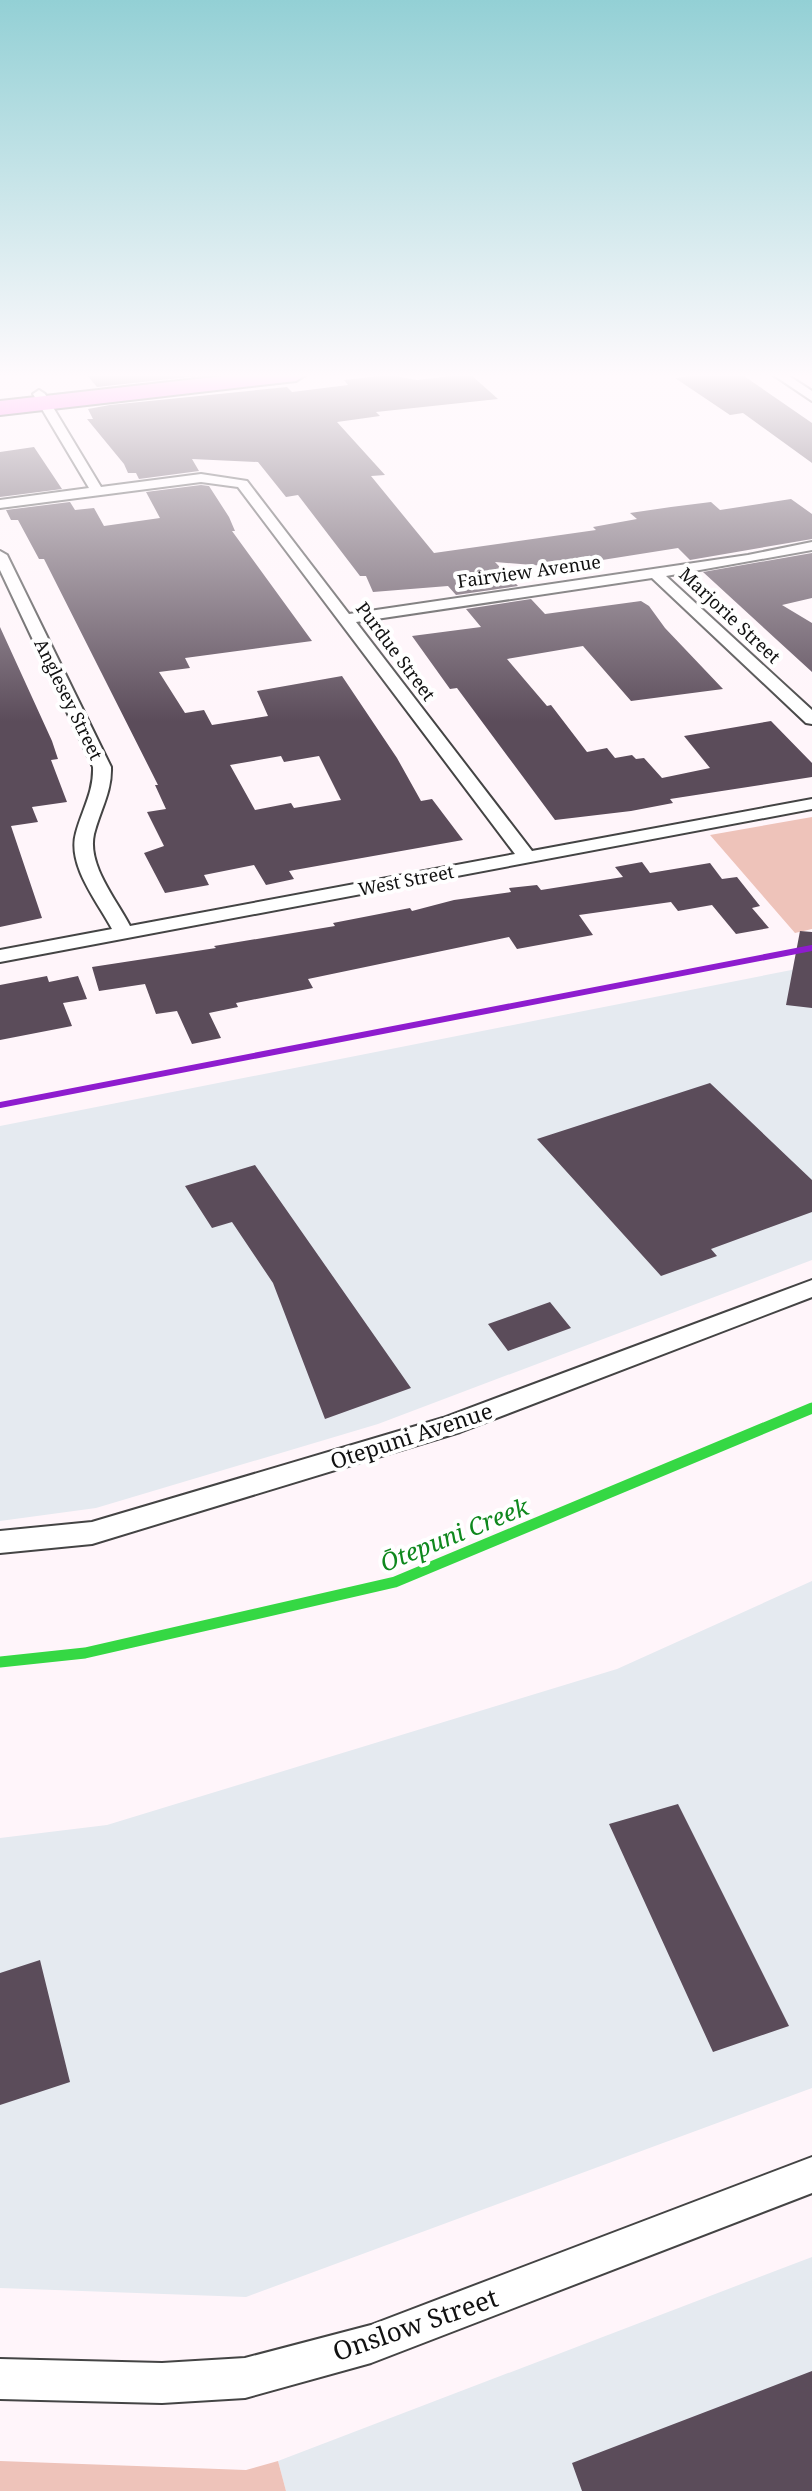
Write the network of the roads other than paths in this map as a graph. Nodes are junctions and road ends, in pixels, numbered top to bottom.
1 (103, 490) edge
2 (249, 490) edge
3 (97, 491) joint
4 (0, 504) edge
5 (812, 546) edge
6 (0, 555) edge
7 (655, 573) junction
8 (346, 619) junction
9 (812, 719) edge
10 (812, 804) edge
11 (527, 857) junction
12 (124, 933) junction
13 (0, 956) edge
14 (812, 1288) edge
15 (0, 1542) edge
16 (812, 2175) edge
17 (0, 2379) edge

1 - 3 street, Purdue Street
2 - 8 street, Purdue Street
3 - 4 street
5 - 7 street, Fairview Avenue
6 - 12 street, Anglesey Street
7 - 8 street, Fairview Avenue
7 - 9 street, Marjorie Street
8 - 11 street, Purdue Street
10 - 11 street, West Street
11 - 12 street, West Street
12 - 13 street, West Street
14 - 15 street, Otepuni Avenue
16 - 17 street, Onslow Street

